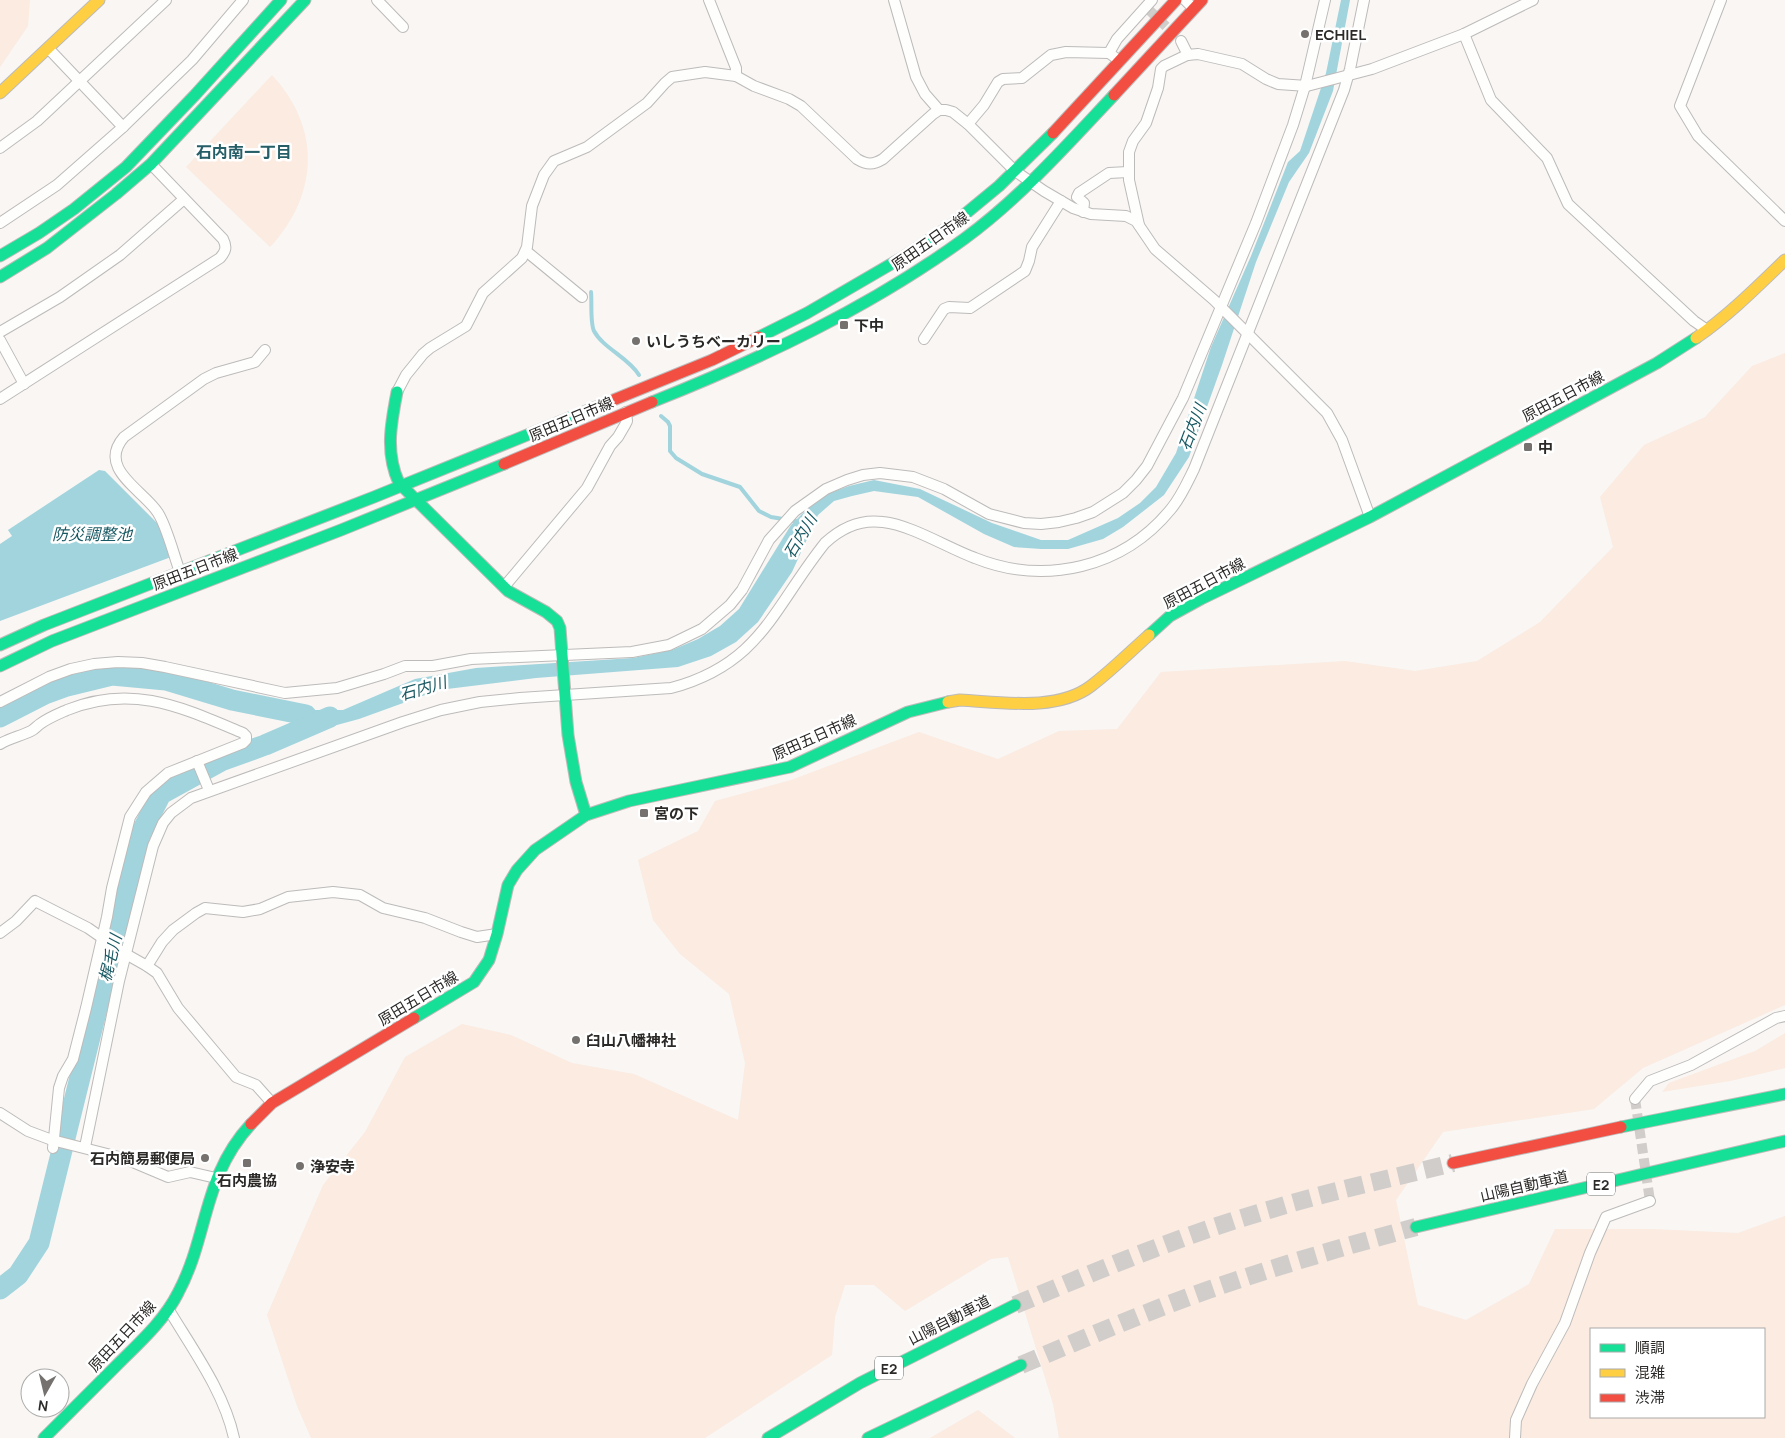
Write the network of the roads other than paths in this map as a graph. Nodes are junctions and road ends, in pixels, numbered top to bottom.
1 (99, 0) edge
2 (166, 0) edge
3 (243, 0) edge
4 (281, 0) edge
5 (305, 0) edge
6 (378, 0) edge
7 (709, 0) edge
8 (894, 0) edge
9 (1176, 0) edge
10 (1185, 0) edge
11 (1325, 0) edge
12 (1364, 0) edge
13 (1533, 0) edge
14 (1721, 0) edge
15 (1198, 4) edge
16 (1149, 5) edge
17 (403, 27) dead end
18 (1464, 34) junction
19 (1181, 41) tunnel mouth
20 (48, 48) junction
21 (1108, 53) junction
22 (1188, 55) junction
23 (1120, 61) junction
24 (736, 76) junction
25 (1346, 76) junction
26 (80, 81) junction
27 (1306, 86) junction
28 (0, 93) edge
29 (939, 110) junction
30 (968, 124) junction
31 (123, 127) junction
32 (0, 148) edge
33 (151, 164) junction
34 (1015, 171) junction
35 (1128, 172) junction
36 (1030, 182) junction
37 (184, 199) junction
38 (1061, 201) junction
39 (1084, 212) junction
40 (1785, 221) edge
41 (0, 222) edge
42 (1139, 226) junction
43 (526, 251) junction
44 (0, 256) edge
45 (1785, 260) edge
46 (0, 277) edge
47 (582, 297) dead end
48 (1222, 308) junction
49 (1707, 330) junction
50 (0, 332) edge
51 (1248, 333) junction
52 (924, 339) dead end
53 (0, 340) edge
54 (265, 350) dead end
55 (24, 384) junction
56 (397, 392) joint
57 (0, 399) edge
58 (626, 412) junction
59 (402, 486) junction
60 (415, 500) junction
61 (1370, 516) junction
62 (180, 572) junction
63 (504, 587) junction
64 (0, 645) edge
65 (563, 658) junction
66 (0, 666) edge
67 (566, 694) junction
68 (0, 702) edge
69 (0, 744) edge
70 (197, 762) junction
71 (209, 789) junction
72 (586, 815) junction
73 (0, 933) edge
74 (498, 934) junction
75 (103, 939) junction
76 (125, 954) junction
77 (148, 966) junction
78 (1785, 1016) edge
79 (1785, 1094) edge
80 (1635, 1100) dead end
81 (272, 1103) junction
82 (0, 1114) edge
83 (1785, 1141) edge
84 (55, 1143) junction
85 (83, 1146) junction
86 (1453, 1163) tunnel mouth
87 (216, 1178) junction
88 (1650, 1202) dead end
89 (1416, 1227) tunnel mouth
90 (1015, 1305) tunnel mouth
91 (169, 1310) junction
92 (1021, 1365) tunnel mouth
93 (44, 1438) edge
94 (234, 1438) edge
95 (768, 1438) edge
96 (868, 1438) edge
97 (1515, 1438) edge

1 - 20 main road
2 - 26 street
3 - 31 street
4 - 44 main road
5 - 33 main road
6 - 17 street
7 - 24 street
8 - 29 street
9 - 23 main road, 原田五日市線
10 - 15 street
11 - 27 street
12 - 25 street
13 - 18 street
14 - 40 street
15 - 36 main road, 原田五日市線
16 - 21 street
18 - 25 street
18 - 49 street
19 - 22 street
20 - 26 street
20 - 28 main road
21 - 23 street
21 - 30 street
22 - 27 street
22 - 35 street
23 - 34 main road, 原田五日市線
24 - 29 street
24 - 43 street
25 - 27 street
25 - 51 street
26 - 31 street
26 - 32 street
27 - 48 street
29 - 30 street
30 - 34 street
31 - 41 street
33 - 37 street
33 - 46 main road
34 - 36 street
34 - 59 main road, 原田五日市線
35 - 39 street
35 - 42 street
36 - 38 street
36 - 58 main road, 原田五日市線
37 - 50 street
37 - 55 street
38 - 39 street
38 - 52 street
39 - 42 street
42 - 48 street
43 - 47 street
43 - 56 street
45 - 49 main road, 原田五日市線
48 - 51 street
48 - 65 street
49 - 61 main road, 原田五日市線
51 - 61 street
51 - 67 street
53 - 55 street
54 - 62 street
55 - 57 street
56 - 59 main road
58 - 60 main road, 原田五日市線
58 - 63 street
59 - 60 main road
59 - 62 main road, 原田五日市線
60 - 63 main road
60 - 66 main road, 原田五日市線
61 - 72 main road, 原田五日市線
62 - 64 main road, 原田五日市線
63 - 65 main road
65 - 67 main road
65 - 68 street
67 - 71 street
67 - 72 main road
69 - 70 street
70 - 71 street
70 - 75 street
71 - 76 street
72 - 74 main road, 原田五日市線
73 - 75 street
74 - 77 street
74 - 81 main road, 原田五日市線
75 - 76 street
75 - 84 street
76 - 77 street
76 - 85 street
77 - 81 street
78 - 80 street
79 - 86 main road
81 - 87 main road, 原田五日市線
82 - 84 street
83 - 89 main road, 山陽自動車道 / E2
84 - 85 street
85 - 87 street
87 - 91 main road, 原田五日市線
88 - 97 street
90 - 95 main road, 山陽自動車道 / E2
91 - 93 main road, 原田五日市線
91 - 94 street
92 - 96 main road

